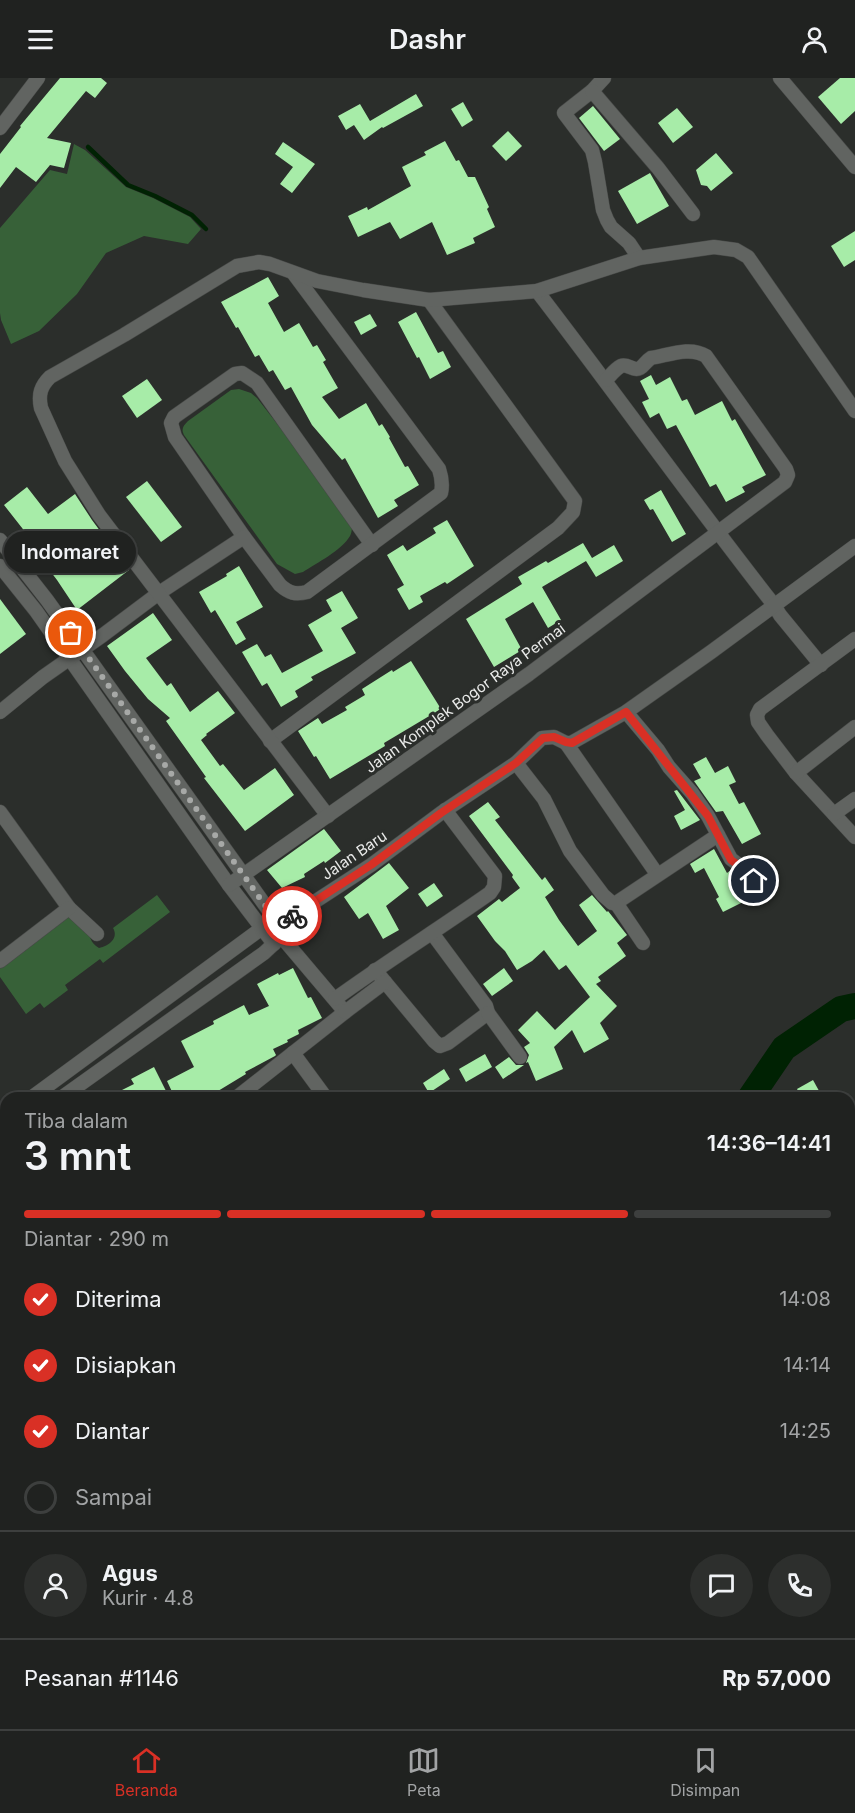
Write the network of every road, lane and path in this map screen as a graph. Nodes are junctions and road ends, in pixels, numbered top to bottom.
1 (38, 78) edge
2 (604, 78) edge
3 (780, 78) edge
4 (592, 91) junction
5 (0, 128) edge
6 (855, 167) edge
7 (693, 214) dead end
8 (639, 258) junction
9 (294, 274) junction
10 (537, 291) junction
11 (429, 300) junction
12 (606, 380) junction
13 (855, 411) edge
14 (716, 532) junction
15 (244, 537) junction
16 (0, 540) edge
17 (372, 545) junction
18 (855, 546) edge
19 (0, 566) edge
20 (159, 593) junction
21 (774, 606) junction
22 (855, 639) edge
23 (82, 650) junction
24 (68, 659) junction
25 (821, 665) junction
26 (0, 712) edge
27 (626, 712) junction
28 (855, 727) edge
29 (270, 741) junction
30 (566, 742) junction
31 (516, 763) junction
32 (796, 773) junction
33 (855, 800) edge
34 (445, 810) junction
35 (0, 812) edge
36 (834, 814) junction
37 (328, 816) junction
38 (718, 835) junction
39 (855, 837) edge
40 (657, 874) junction
41 (242, 875) junction
42 (229, 885) junction
43 (761, 892) dead end
44 (616, 903) junction
45 (69, 908) junction
46 (262, 929) junction
47 (279, 933) junction
48 (432, 933) junction
49 (97, 934) dead end
50 (642, 943) dead end
51 (0, 961) edge
52 (375, 970) junction
53 (385, 982) junction
54 (334, 999) junction
55 (345, 1012) junction
56 (488, 1013) junction
57 (293, 1053) junction
58 (520, 1057) dead end
59 (81, 1061) junction
60 (93, 1075) junction
61 (39, 1092) edge
62 (69, 1092) edge
63 (244, 1092) edge
64 (322, 1092) edge

1 - 5 street
2 - 4 street
3 - 6 street
4 - 7 street
4 - 8 street
8 - 10 street
8 - 13 street
9 - 11 street
9 - 17 street
9 - 20 street
10 - 11 street
10 - 12 street
11 - 29 street
12 - 14 street
12 - 14 street, Jalan Komplek Bogor Raya Permai
14 - 21 street
14 - 37 street, Jalan Komplek Bogor Raya Permai
15 - 17 street
15 - 17 street
15 - 20 street
16 - 23 street
18 - 21 street
19 - 24 street
20 - 23 street
20 - 29 street
21 - 25 street
21 - 27 street
22 - 25 street
23 - 24 street
23 - 41 street
24 - 26 street
24 - 42 street
25 - 32 street
27 - 30 street
27 - 38 street
28 - 32 street
29 - 37 street
30 - 31 street
30 - 40 street
31 - 34 street, Jalan Baru
31 - 44 street
32 - 36 street
33 - 36 street
34 - 47 street, Jalan Baru
34 - 48 street
35 - 45 street
36 - 39 street
37 - 41 street, Jalan Komplek Bogor Raya Permai
38 - 40 street
38 - 43 street
40 - 44 street
41 - 42 street, Jalan Komplek Bogor Raya Permai
41 - 47 street
42 - 46 street
44 - 50 street
45 - 49 street
45 - 51 street
46 - 47 street
46 - 59 street
47 - 54 street
47 - 60 street
48 - 52 street
48 - 56 street
52 - 53 street
52 - 54 street
53 - 55 street
53 - 56 street
54 - 55 street
55 - 57 street
56 - 58 street
57 - 63 street
57 - 64 street
59 - 60 street
59 - 61 street
60 - 62 street

